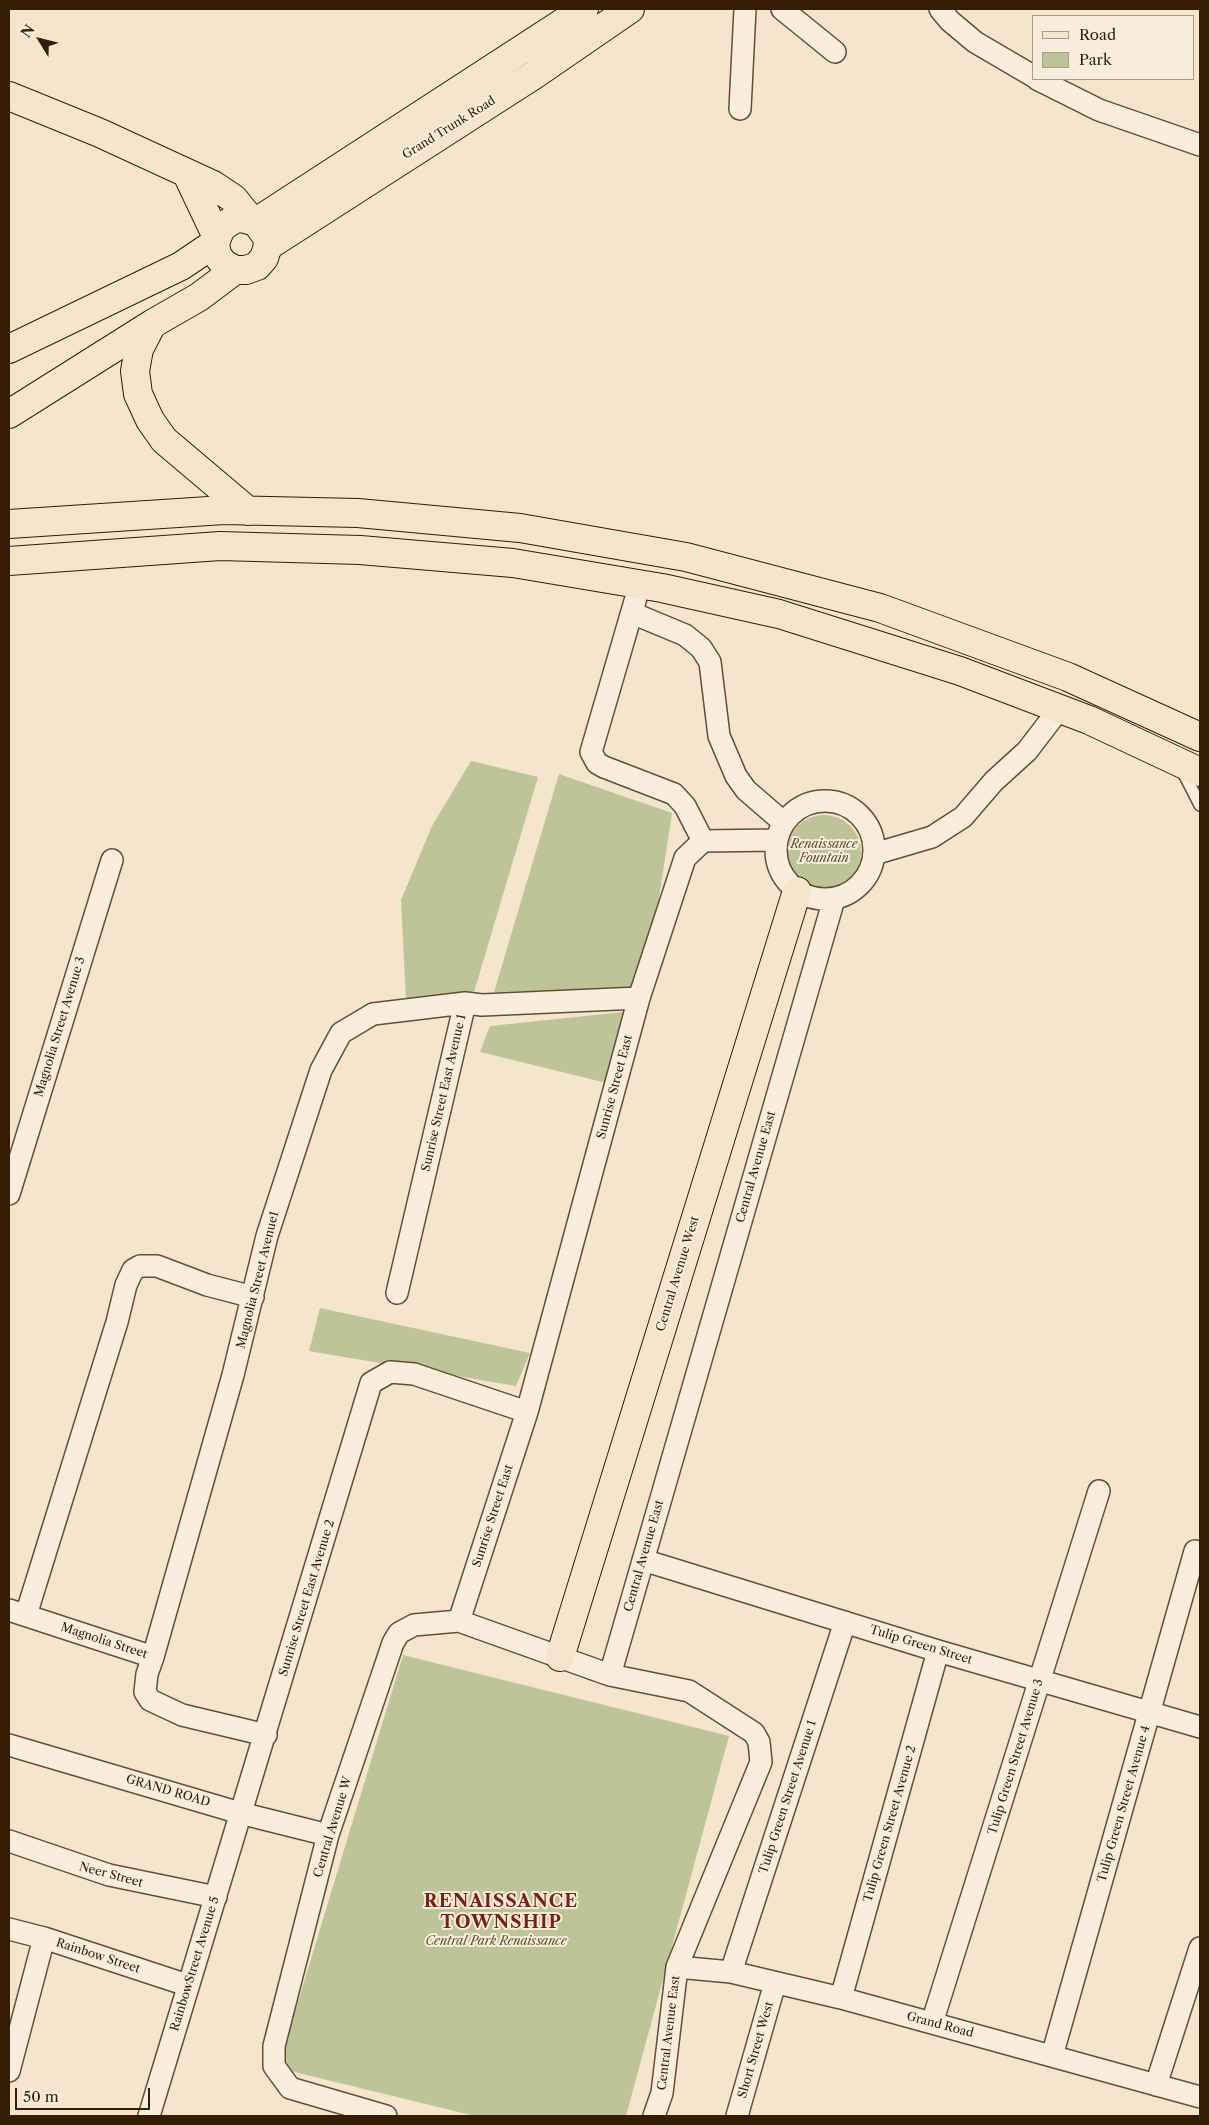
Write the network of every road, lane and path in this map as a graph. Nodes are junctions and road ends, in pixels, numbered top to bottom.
1 (584, 9) edge
2 (630, 9) edge
3 (745, 9) edge
4 (782, 9) edge
5 (940, 9) edge
6 (835, 52) dead end
7 (1032, 75) edge
8 (1039, 80) edge
9 (9, 96) edge
10 (740, 108) dead end
11 (1200, 145) edge
12 (187, 174) junction
13 (253, 221) junction
14 (216, 239) junction
15 (268, 246) junction
16 (235, 270) junction
17 (152, 324) junction
18 (9, 349) edge
19 (9, 414) edge
20 (248, 510) junction
21 (9, 524) edge
22 (9, 561) edge
23 (640, 584) junction
24 (632, 613) junction
25 (1060, 708) junction
26 (1200, 736) edge
27 (1189, 766) edge
28 (1200, 805) edge
29 (779, 831) junction
30 (703, 841) junction
31 (874, 854) junction
32 (112, 860) dead end
33 (796, 891) junction
34 (834, 898) junction
35 (638, 998) junction
36 (466, 1003) junction
37 (9, 1194) edge
38 (397, 1293) dead end
39 (254, 1297) junction
40 (527, 1412) junction
41 (1099, 1491) dead end
42 (1195, 1551) dead end
43 (643, 1560) junction
44 (17, 1612) edge
45 (459, 1621) junction
46 (845, 1622) junction
47 (938, 1651) junction
48 (153, 1657) junction
49 (560, 1657) junction
50 (610, 1675) junction
51 (1040, 1680) junction
52 (1150, 1712) junction
53 (1200, 1727) edge
54 (266, 1734) junction
55 (9, 1745) edge
56 (240, 1812) junction
57 (328, 1835) junction
58 (9, 1841) edge
59 (216, 1897) junction
60 (9, 1929) edge
61 (44, 1938) junction
62 (1200, 1948) edge
63 (678, 1967) junction
64 (731, 1972) junction
65 (775, 1983) junction
66 (187, 1985) junction
67 (841, 1998) junction
68 (932, 2023) junction
69 (1052, 2056) junction
70 (9, 2071) edge
71 (1156, 2085) junction
72 (1200, 2097) edge
73 (149, 2116) edge
74 (386, 2116) edge
75 (654, 2116) edge
76 (737, 2116) edge

1 - 13 main road, Grand Trunk Road
2 - 15 main road, Grand Trunk Road
3 - 10 street
4 - 6 street
5 - 7 street
8 - 11 street
9 - 12 main road
12 - 13 main road
12 - 14 main road
13 - 14 main road
13 - 15 main road
14 - 16 main road
14 - 18 main road
15 - 16 main road
16 - 17 main road
17 - 19 main road
17 - 20 main road
20 - 21 main road
20 - 26 main road
22 - 23 main road
23 - 24 street
23 - 25 main road
24 - 29 street
24 - 30 street
25 - 27 main road
25 - 31 street
27 - 28 lane
29 - 30 street
29 - 31 street
29 - 33 street
30 - 35 street, Sunrise Street East
31 - 34 street
32 - 37 street, Magnolia Street Avenue 3
33 - 34 street
33 - 49 main road, Central Avenue West
34 - 43 street, Central Avenue East
35 - 36 street, Sunrise Street East Avenue 1
35 - 40 street, Sunrise Street East
36 - 38 street, Sunrise Street East Avenue 1
36 - 39 street, Magnolia Street Avenue1
39 - 44 street
39 - 48 street, Magnolia Street Avenue1
40 - 45 street, Sunrise Street East
40 - 54 street, Sunrise Street East Avenue 2
41 - 51 street, Tulip Green Street Avenue 3
42 - 52 street, Tulip Green Street Avenue 4
43 - 46 street, Tulip Green Street
43 - 50 street, Central Avenue East
44 - 48 street, Magnolia Street
45 - 49 street, Central Avenue W
45 - 57 street, Central Avenue W
46 - 47 street, Tulip Green Street
46 - 64 street, Tulip Green Street Avenue 1
47 - 51 street, Tulip Green Street
47 - 67 street, Tulip Green Street Avenue 2
48 - 54 street, Magnolia Street
49 - 50 street, Central Avenue W
50 - 63 street, Central Avenue East
51 - 52 street, Tulip Green Street
51 - 68 street, Tulip Green Street Avenue 3
52 - 53 street, Tulip Green Street
52 - 69 street, Tulip Green Street Avenue 4
54 - 56 street, Sunrise Street East Avenue 2
55 - 56 street, GRAND ROAD
56 - 57 street, GRAND ROAD
56 - 59 street, RainbowStreet Avenue 5
57 - 74 street, Central Avenue W
58 - 59 street, Neer Street
59 - 66 street, RainbowStreet Avenue 5
60 - 61 street, Rainbow Street
61 - 66 street, Rainbow Street
61 - 70 street
62 - 71 street
63 - 64 street, Grand Road
63 - 75 street, Central Avenue East
64 - 65 street, Grand Road
65 - 67 street, Grand Road
65 - 76 street, Short Street West
66 - 73 street, RainbowStreet Avenue 5
67 - 68 street, Grand Road
68 - 69 street, Grand Road
69 - 71 street, Grand Road
71 - 72 street, Grand Road

